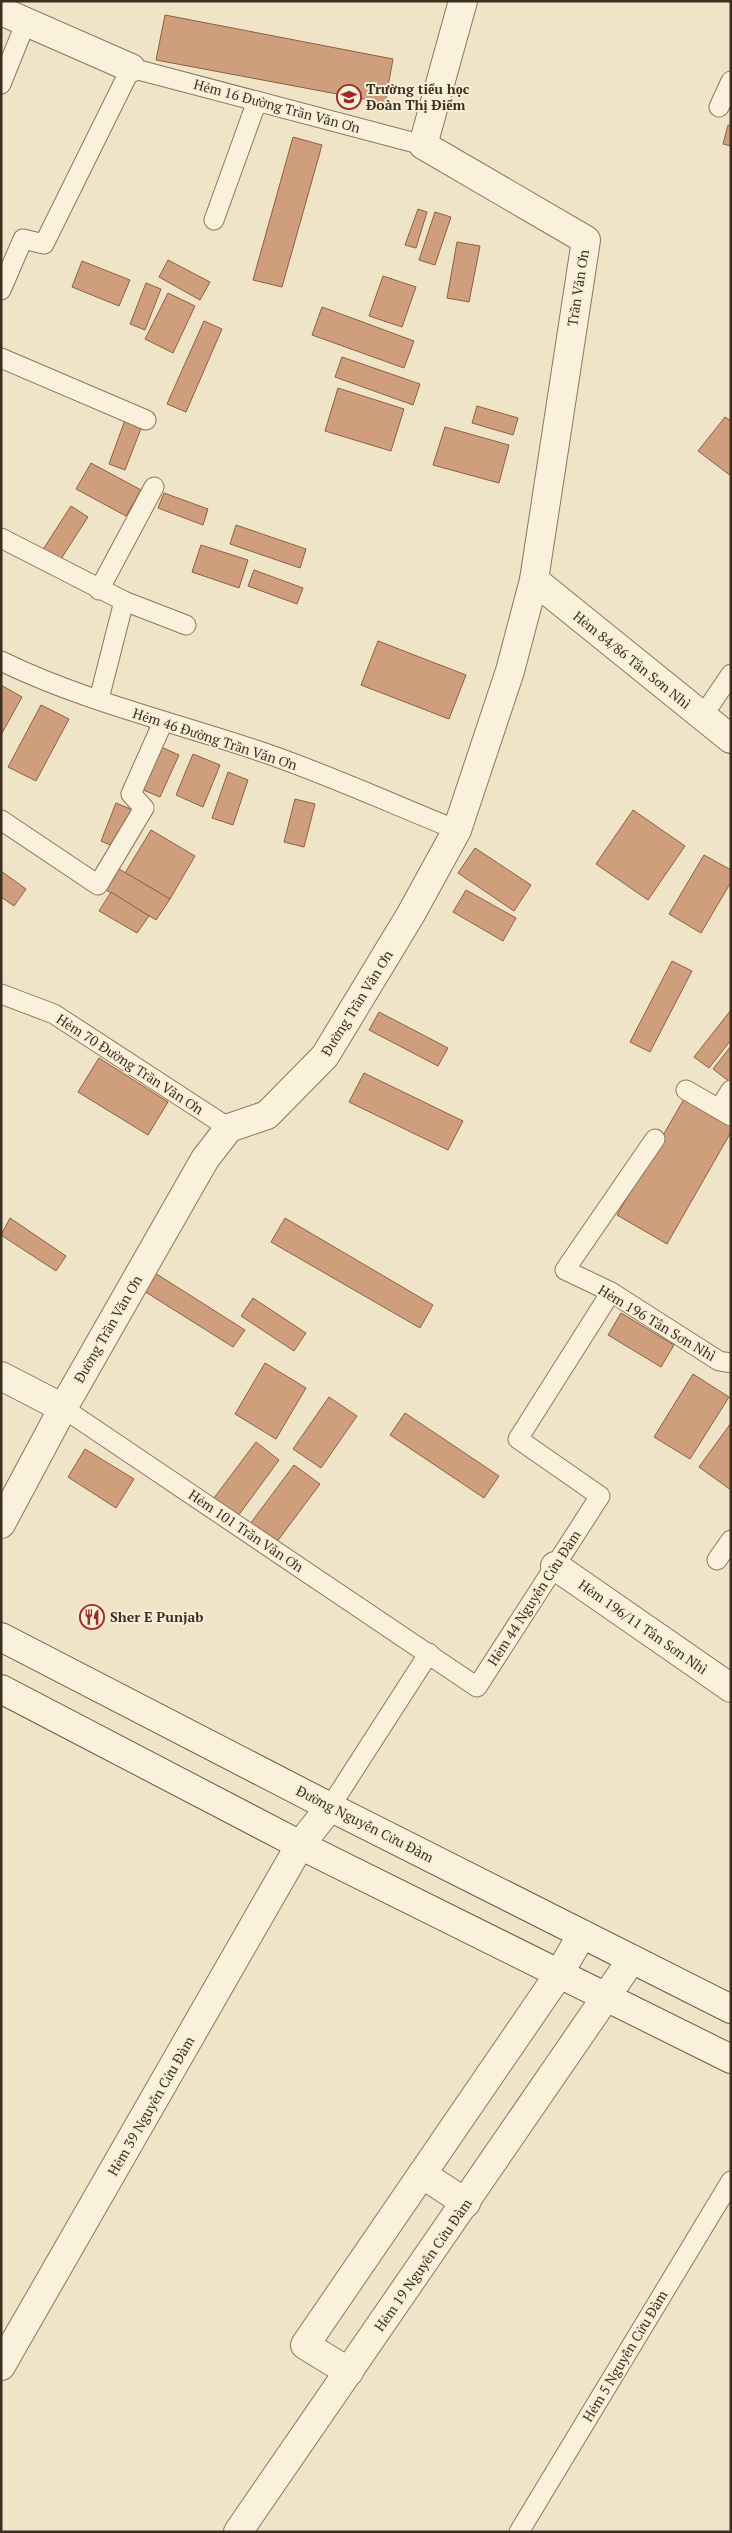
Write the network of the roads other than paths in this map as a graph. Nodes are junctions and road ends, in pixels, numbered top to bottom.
1 (463, 1) edge
2 (1, 11) edge
3 (26, 22) junction
4 (131, 68) junction
5 (731, 81) edge
6 (1, 84) edge
7 (257, 101) junction
8 (719, 107) dead end
9 (423, 145) junction
10 (214, 220) dead end
11 (9, 248) edge
12 (1, 290) edge
13 (1, 358) edge
14 (146, 420) dead end
15 (154, 487) dead end
16 (1, 538) edge
17 (534, 580) junction
18 (99, 590) junction
19 (124, 601) junction
20 (186, 625) dead end
21 (1, 661) edge
22 (731, 674) edge
23 (99, 699) junction
24 (702, 717) junction
25 (163, 722) junction
26 (731, 739) edge
27 (1, 820) edge
28 (457, 830) junction
29 (1, 994) edge
30 (686, 1090) dead end
31 (731, 1090) edge
32 (725, 1112) edge
33 (229, 1128) junction
34 (655, 1139) dead end
35 (611, 1292) junction
36 (731, 1363) edge
37 (1, 1376) edge
38 (63, 1408) junction
39 (1, 1524) edge
40 (731, 1540) edge
41 (717, 1560) dead end
42 (555, 1566) junction
43 (1, 1636) edge
44 (429, 1653) junction
45 (731, 1688) edge
46 (1, 1689) edge
47 (330, 1806) junction
48 (300, 1845) junction
49 (582, 1934) junction
50 (632, 1959) junction
51 (559, 1974) junction
52 (606, 1997) junction
53 (731, 2009) edge
54 (731, 2059) edge
55 (422, 2174) junction
56 (731, 2181) edge
57 (466, 2203) junction
58 (1, 2366) edge
59 (349, 2372) junction
60 (238, 2532) edge
61 (519, 2532) edge

1 - 9 street
2 - 3 street
3 - 4 street
3 - 6 lane
4 - 7 lane, Hẻm 16 Đường Trần Văn Ơn
4 - 11 lane
5 - 8 lane
7 - 9 lane, Hẻm 16 Đường Trần Văn Ơn
7 - 10 lane
9 - 17 street, Trần Văn Ơn
11 - 12 lane
13 - 14 lane
15 - 18 lane
16 - 18 lane
17 - 24 street, Hẻm 84/86 Tân Sơn Nhì
17 - 28 street, Đường Trần Văn Ơn
18 - 19 lane
19 - 20 lane
19 - 23 lane
21 - 23 lane, Hẻm 46 Đường Trần Văn Ơn
22 - 24 lane
23 - 25 lane, Hẻm 46 Đường Trần Văn Ơn
24 - 26 street, Hẻm 84/86 Tân Sơn Nhì
25 - 27 lane
25 - 28 lane, Hẻm 46 Đường Trần Văn Ơn
28 - 33 street, Đường Trần Văn Ơn
29 - 33 lane, Hẻm 70 Đường Trần Văn Ơn
30 - 32 lane
31 - 32 lane
33 - 38 street, Đường Trần Văn Ơn
34 - 35 lane, Hẻm 196 Tân Sơn Nhì
35 - 36 lane, Hẻm 196 Tân Sơn Nhì
35 - 42 lane, Hẻm 44 Nguyễn Cửu Đàm
37 - 38 street
38 - 39 street, Đường Trần Văn Ơn
38 - 44 lane, Hẻm 101 Trần Văn Ơn
40 - 41 lane
42 - 44 lane, Hẻm 44 Nguyễn Cửu Đàm
42 - 45 street, Hẻm 196/11 Tân Sơn Nhì
43 - 47 street, Đường Nguyễn Cửu Đàm
44 - 47 lane
46 - 48 street
47 - 48 street
47 - 49 street, Đường Nguyễn Cửu Đàm
48 - 51 street
48 - 58 street, Hẻm 39 Nguyễn Cửu Đàm
49 - 50 street, Đường Nguyễn Cửu Đàm
49 - 51 street
50 - 52 street, Hẻm 19 Nguyễn Cửu Đàm
50 - 53 street, Đường Nguyễn Cửu Đàm
51 - 52 street
51 - 55 street
52 - 54 street
52 - 57 street, Hẻm 19 Nguyễn Cửu Đàm
55 - 57 street
55 - 59 street
56 - 61 lane, Hẻm 5 Nguyễn Cửu Đàm
57 - 59 street, Hẻm 19 Nguyễn Cửu Đàm
59 - 60 street, Hẻm 19 Nguyễn Cửu Đàm

